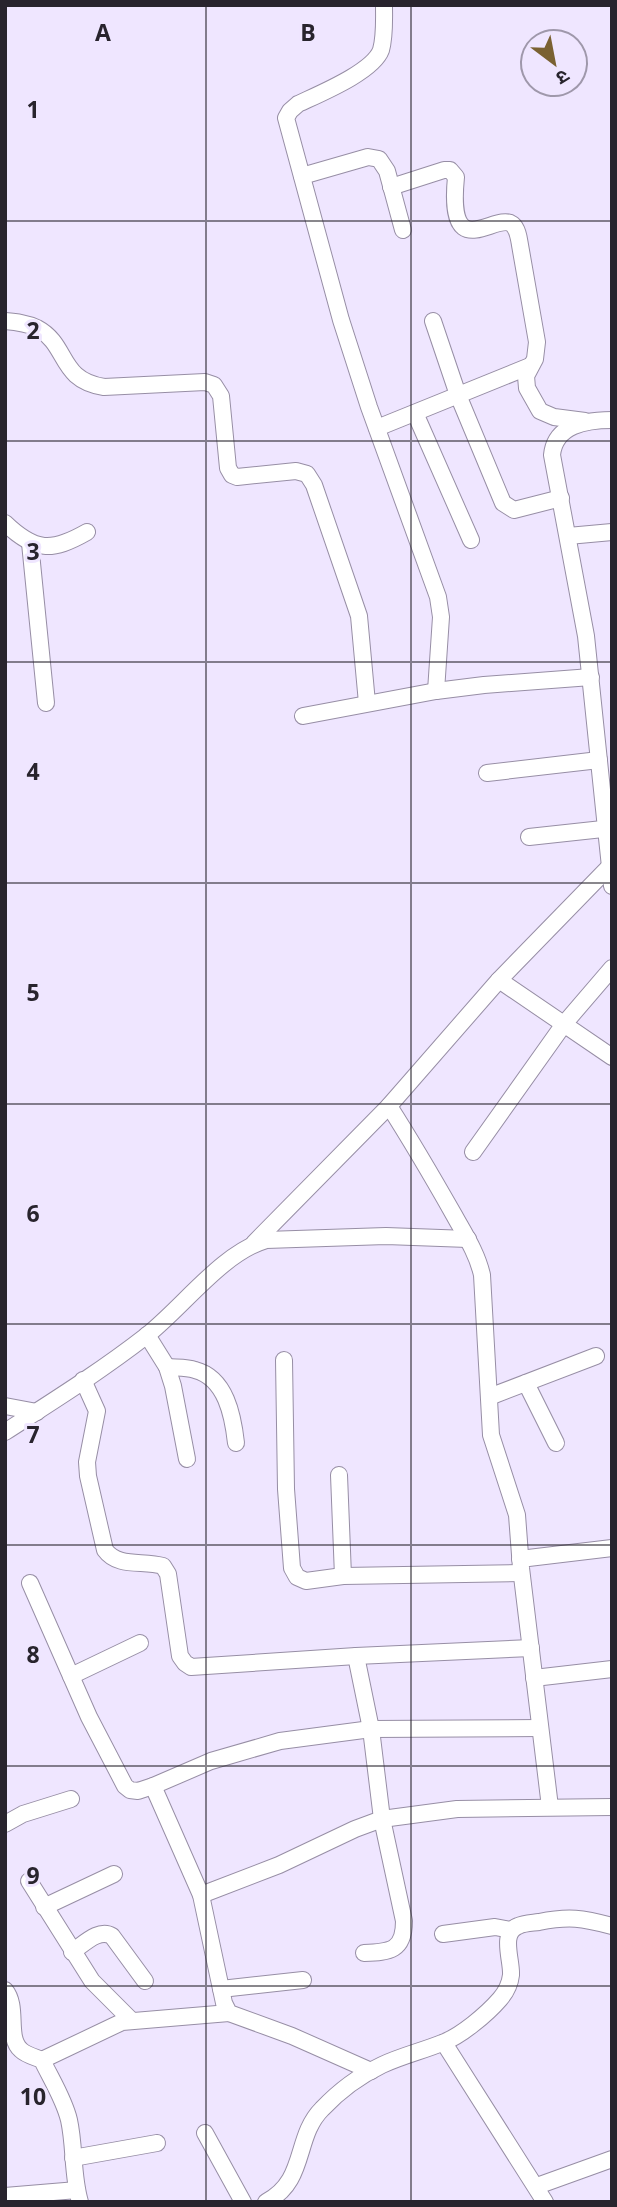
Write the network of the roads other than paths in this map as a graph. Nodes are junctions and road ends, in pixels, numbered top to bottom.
1 (384, 5) edge
2 (302, 176) junction
3 (391, 187) junction
4 (403, 230) dead end
5 (5, 321) edge
6 (433, 321) dead end
7 (530, 366) junction
8 (458, 395) junction
9 (415, 413) junction
10 (612, 420) edge
11 (589, 421) junction
12 (377, 428) junction
13 (561, 498) junction
14 (5, 523) edge
15 (87, 532) dead end
16 (612, 532) edge
17 (568, 536) junction
18 (471, 540) dead end
19 (30, 543) junction
20 (591, 677) junction
21 (436, 691) junction
22 (46, 704) dead end
23 (367, 704) junction
24 (303, 716) dead end
25 (599, 760) junction
26 (486, 773) dead end
27 (609, 829) edge
28 (529, 837) dead end
29 (610, 866) junction
30 (612, 886) edge
31 (612, 968) edge
32 (499, 980) junction
33 (564, 1024) junction
34 (612, 1057) edge
35 (390, 1106) junction
36 (473, 1152) dead end
37 (468, 1240) junction
38 (253, 1244) junction
39 (147, 1335) junction
40 (596, 1356) dead end
41 (284, 1360) dead end
42 (167, 1367) junction
43 (83, 1380) junction
44 (526, 1383) junction
45 (489, 1397) junction
46 (5, 1406) edge
47 (37, 1412) junction
48 (5, 1432) edge
49 (236, 1443) dead end
50 (556, 1443) dead end
51 (187, 1459) dead end
52 (339, 1475) dead end
53 (612, 1548) edge
54 (521, 1566) junction
55 (343, 1576) junction
56 (30, 1583) dead end
57 (140, 1643) dead end
58 (531, 1648) junction
59 (356, 1656) junction
60 (612, 1669) edge
61 (71, 1676) junction
62 (534, 1678) junction
63 (540, 1728) junction
64 (371, 1729) junction
65 (153, 1786) junction
66 (71, 1799) dead end
67 (550, 1807) junction
68 (612, 1807) edge
69 (382, 1819) junction
70 (5, 1824) edge
71 (114, 1874) dead end
72 (29, 1881) dead end
73 (201, 1895) junction
74 (44, 1907) junction
75 (612, 1926) edge
76 (511, 1930) junction
77 (443, 1934) dead end
78 (72, 1952) junction
79 (364, 1953) dead end
80 (303, 1980) dead end
81 (145, 1981) dead end
82 (221, 1989) junction
83 (5, 1990) edge
84 (229, 2013) junction
85 (131, 2020) junction
86 (444, 2043) junction
87 (41, 2060) junction
88 (370, 2071) junction
89 (205, 2133) dead end
90 (157, 2143) dead end
91 (73, 2158) junction
92 (612, 2159) edge
93 (537, 2186) junction
94 (5, 2196) edge
95 (78, 2196) edge
96 (243, 2202) edge
97 (266, 2202) edge
98 (545, 2202) edge

1 - 2 street
2 - 3 street
2 - 12 street
3 - 4 street
3 - 7 street
5 - 23 street
6 - 8 street
7 - 8 street
7 - 11 street
8 - 9 street
8 - 13 street
9 - 12 street
9 - 18 street
10 - 11 street
11 - 13 street
12 - 21 street
13 - 17 street
14 - 19 street
15 - 19 street
16 - 17 street
17 - 20 street
19 - 22 street
20 - 21 street
20 - 25 street
21 - 23 street
23 - 24 street
25 - 26 street
25 - 27 street
27 - 28 street
27 - 29 street
29 - 30 street
29 - 32 street
31 - 33 street
32 - 33 street
32 - 35 street
33 - 34 street
33 - 36 street
35 - 37 street
35 - 38 street
37 - 38 street
37 - 45 street
38 - 39 street
39 - 42 street
39 - 43 street
40 - 44 street
41 - 55 street
42 - 49 street
42 - 51 street
43 - 47 street
43 - 59 street
44 - 45 street
44 - 50 street
45 - 54 street
46 - 47 street
47 - 48 street
52 - 55 street
53 - 54 street
54 - 55 street
54 - 58 street
56 - 61 street
57 - 61 street
58 - 59 street
58 - 62 street
59 - 64 street
60 - 62 street
61 - 65 street
62 - 63 street
63 - 64 street
63 - 67 street
64 - 65 street
64 - 69 street
65 - 73 street
66 - 70 street
67 - 68 street
67 - 69 street
69 - 73 street
69 - 79 street
71 - 74 street
72 - 74 street
73 - 82 street
74 - 78 street
75 - 76 street
76 - 77 street
76 - 86 street
78 - 81 street
78 - 85 street
80 - 82 street
82 - 84 street
83 - 87 street
84 - 85 street
84 - 88 street
85 - 87 street
86 - 88 street
86 - 93 street
87 - 91 street
88 - 97 street
89 - 96 street
90 - 91 street
91 - 95 street
92 - 93 street
93 - 98 street
94 - 95 street

